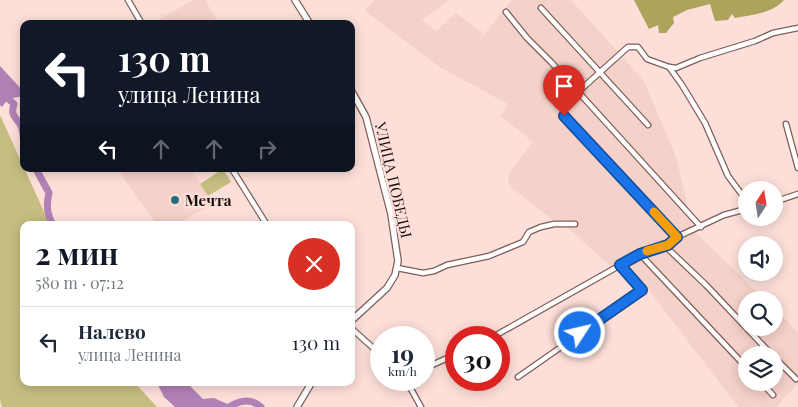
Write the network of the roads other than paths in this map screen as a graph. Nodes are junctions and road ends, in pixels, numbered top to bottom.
1 (128, 0) edge
2 (295, 0) edge
3 (541, 8) dead end
4 (506, 12) dead end
5 (140, 20) edge
6 (308, 20) edge
7 (798, 28) edge
8 (669, 66) junction
9 (601, 72) junction
10 (578, 92) junction
11 (355, 97) edge
12 (558, 105) dead end
13 (564, 116) dead end
14 (786, 124) dead end
15 (648, 125) dead end
16 (798, 168) edge
17 (234, 172) edge
18 (738, 189) edge
19 (798, 194) edge
20 (783, 199) edge
21 (738, 210) edge
22 (264, 221) edge
23 (574, 224) dead end
24 (701, 226) junction
25 (677, 237) junction
26 (664, 245) junction
27 (640, 254) junction
28 (620, 265) junction
29 (397, 268) junction
30 (355, 316) edge
31 (510, 327) edge
32 (355, 332) edge
33 (370, 345) edge
34 (764, 346) edge
35 (738, 358) edge
36 (783, 366) edge
37 (518, 377) dead end
38 (796, 379) dead end
39 (310, 386) edge
40 (412, 391) edge
41 (769, 391) edge
42 (773, 395) dead end
43 (297, 407) edge
44 (421, 407) edge

1 - 5 street
2 - 6 street
3 - 9 street
4 - 10 street
7 - 8 street
8 - 9 street
8 - 18 street
9 - 10 street
9 - 15 street
10 - 12 street
10 - 24 street
11 - 29 street, УЛИЦА ПОБЕДЫ
13 - 25 street
14 - 16 street
17 - 22 street
19 - 20 street
21 - 24 street
23 - 29 street
24 - 25 street
25 - 26 street
26 - 27 street
26 - 34 street
27 - 28 street
27 - 35 street
28 - 31 street
28 - 37 street
29 - 30 street
32 - 33 street
36 - 38 street
39 - 43 street
40 - 44 street
41 - 42 street

